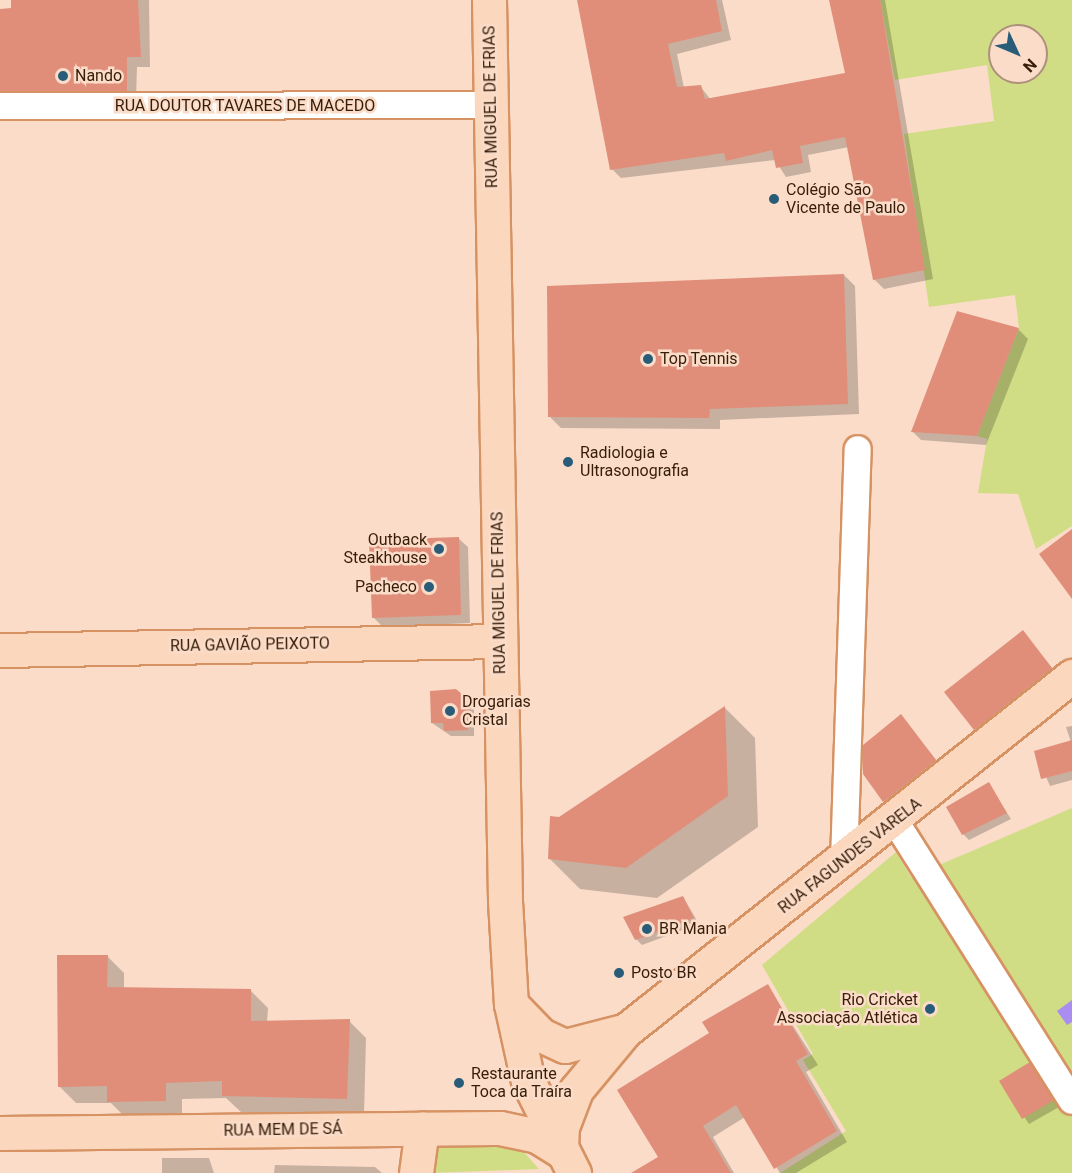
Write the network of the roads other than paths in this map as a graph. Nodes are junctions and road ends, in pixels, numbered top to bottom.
1 (489, 0) edge
2 (491, 105) junction
3 (0, 106) edge
4 (858, 449) dead end
5 (500, 641) junction
6 (0, 650) edge
7 (1072, 676) edge
8 (895, 820) junction
9 (844, 862) junction
10 (512, 1004) junction
11 (624, 1031) junction
12 (1072, 1101) edge
13 (422, 1128) junction
14 (0, 1133) edge
15 (567, 1162) edge
16 (416, 1173) edge

1 - 2 main road, RUA MIGUEL DE FRIAS
2 - 3 street, RUA DOUTOR TAVARES DE MACEDO
2 - 5 main road, RUA MIGUEL DE FRIAS
4 - 9 street
5 - 6 main road, RUA GAVIÃO PEIXOTO
5 - 10 main road, RUA MIGUEL DE FRIAS
7 - 8 main road, RUA FAGUNDES VARELA
8 - 9 main road, RUA FAGUNDES VARELA
8 - 12 street
9 - 11 main road, RUA FAGUNDES VARELA
10 - 11 main road, RUA FAGUNDES VARELA
10 - 15 main road, RUA MIGUEL DE FRIAS
11 - 15 main road, RUA FAGUNDES VARELA
13 - 14 main road, RUA MEM DE SÁ
13 - 15 main road, RUA MEM DE SÁ
13 - 16 main road

